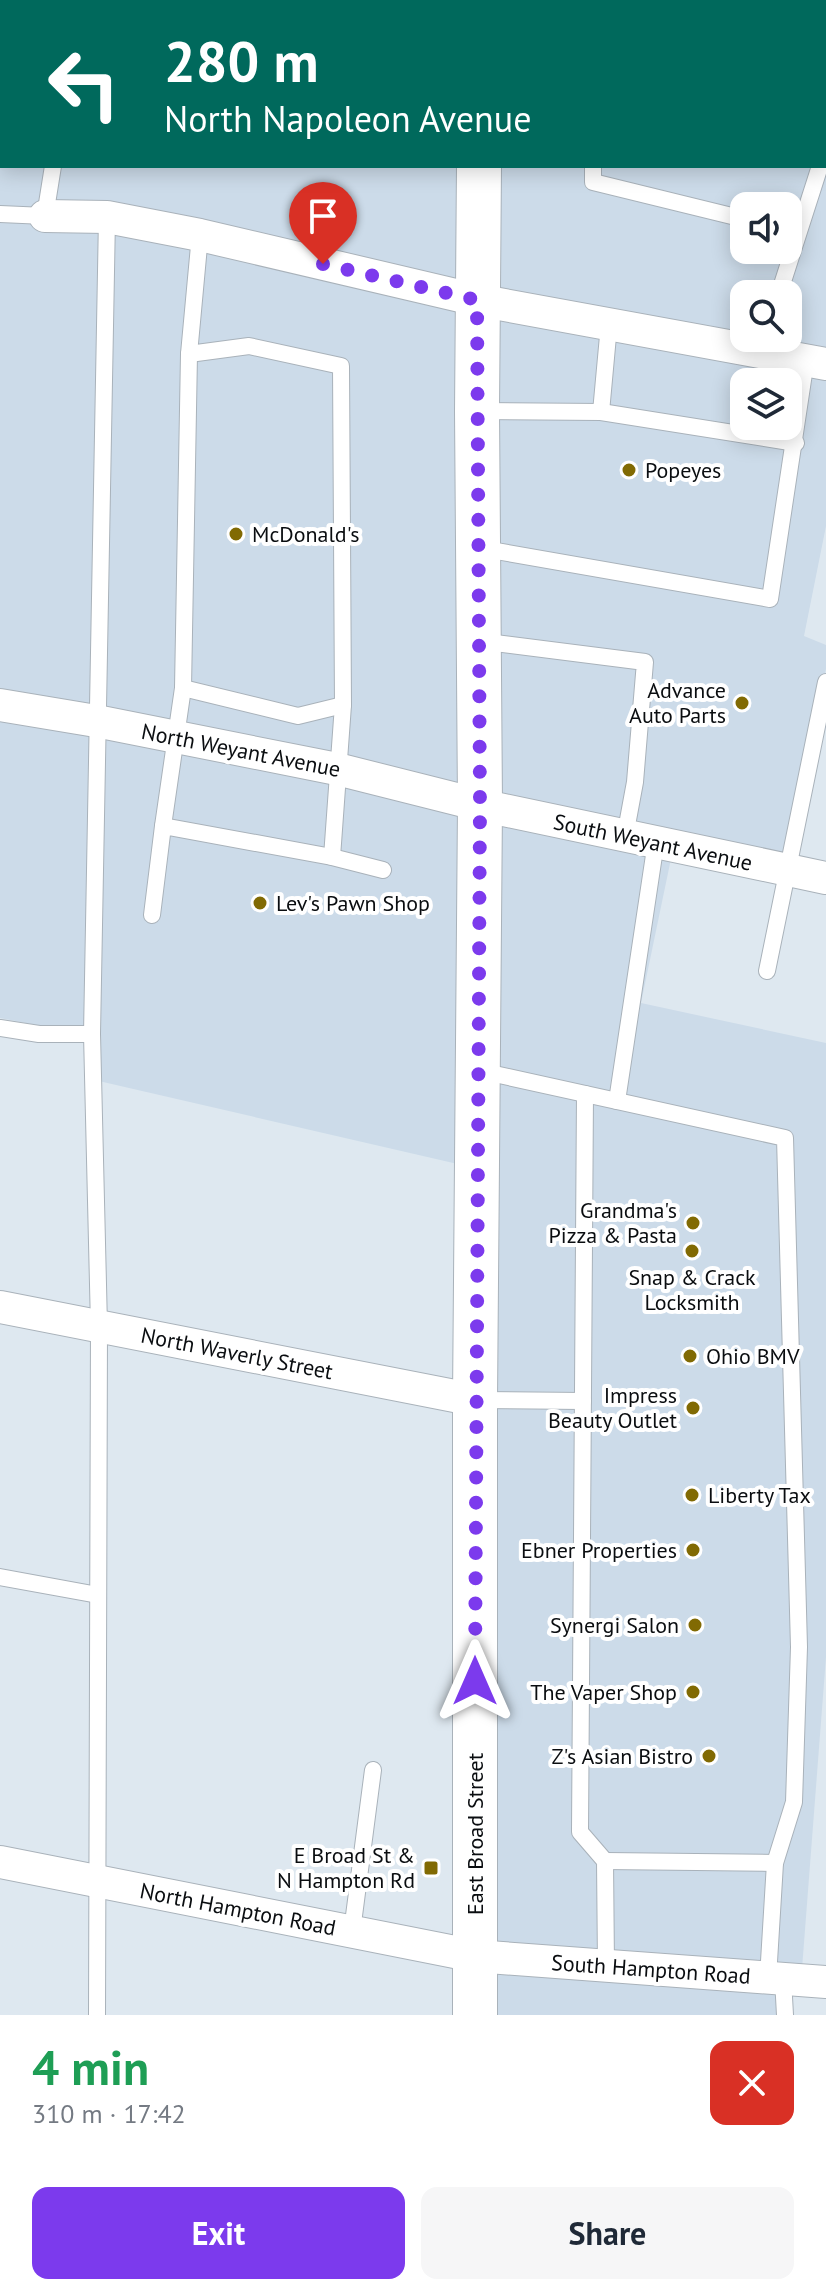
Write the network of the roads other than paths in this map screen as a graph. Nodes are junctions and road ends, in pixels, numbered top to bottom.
1 (49, 168) edge
2 (479, 168) edge
3 (593, 168) edge
4 (819, 168) edge
5 (802, 211) edge
6 (0, 214) edge
7 (45, 216) junction
8 (730, 216) edge
9 (107, 217) junction
10 (200, 235) junction
11 (477, 300) junction
12 (609, 325) junction
13 (730, 341) edge
14 (784, 352) edge
15 (189, 354) junction
16 (816, 362) edge
17 (477, 411) junction
18 (601, 412) junction
19 (796, 443) junction
20 (478, 548) junction
21 (477, 640) junction
22 (826, 682) edge
23 (183, 688) junction
24 (0, 705) edge
25 (343, 705) junction
26 (96, 721) junction
27 (175, 737) junction
28 (337, 769) junction
29 (480, 805) junction
30 (163, 826) junction
31 (641, 839) junction
32 (332, 857) junction
33 (383, 870) dead end
34 (787, 870) junction
35 (826, 878) edge
36 (152, 915) dead end
37 (767, 971) dead end
38 (0, 1028) edge
39 (92, 1034) junction
40 (478, 1070) junction
41 (585, 1094) junction
42 (617, 1101) junction
43 (0, 1307) edge
44 (99, 1326) junction
45 (475, 1400) junction
46 (583, 1401) junction
47 (0, 1577) edge
48 (98, 1595) junction
49 (373, 1770) dead end
50 (605, 1861) junction
51 (0, 1862) edge
52 (775, 1863) junction
53 (97, 1881) junction
54 (352, 1931) junction
55 (475, 1956) junction
56 (606, 1966) junction
57 (776, 1978) junction
58 (826, 1982) edge
59 (97, 2015) edge
60 (475, 2015) edge
61 (785, 2015) edge

1 - 7 lane
2 - 11 main road, East Broad Street
3 - 8 lane
4 - 5 lane
6 - 7 lane
7 - 9 street
9 - 10 street
9 - 26 lane
10 - 11 street
10 - 15 lane
11 - 12 street
11 - 17 main road, East Broad Street
12 - 13 street
12 - 18 lane
14 - 16 street
15 - 23 lane
15 - 25 lane
16 - 19 lane
17 - 18 lane
17 - 20 main road, East Broad Street
18 - 19 lane
19 - 20 lane
20 - 21 main road, East Broad Street
21 - 29 main road, East Broad Street
21 - 31 lane
22 - 34 lane
23 - 25 lane
23 - 27 lane
24 - 26 street, North Weyant Avenue
25 - 28 lane
26 - 27 street, North Weyant Avenue
26 - 39 lane
27 - 28 street, North Weyant Avenue
27 - 30 lane
28 - 29 street, North Weyant Avenue
28 - 32 lane
29 - 31 street, South Weyant Avenue
29 - 40 main road, East Broad Street
30 - 32 lane
30 - 36 lane
31 - 34 street, South Weyant Avenue
31 - 42 lane
32 - 33 lane
34 - 35 street, South Weyant Avenue
34 - 37 lane
38 - 39 lane
39 - 44 lane
40 - 41 lane
40 - 45 main road, East Broad Street
41 - 42 lane
41 - 46 lane
42 - 52 lane
43 - 44 street, North Waverly Street
44 - 45 street, North Waverly Street
44 - 48 lane
45 - 46 lane
45 - 55 main road, East Broad Street
46 - 50 lane
47 - 48 lane
48 - 53 lane
49 - 54 lane
50 - 52 lane
50 - 56 lane
51 - 53 street, North Hampton Road
52 - 57 lane
53 - 54 street, North Hampton Road
53 - 59 lane
54 - 55 street, North Hampton Road
55 - 56 street, South Hampton Road
55 - 60 main road, East Broad Street
56 - 57 street, South Hampton Road
57 - 58 street, South Hampton Road
57 - 61 lane

